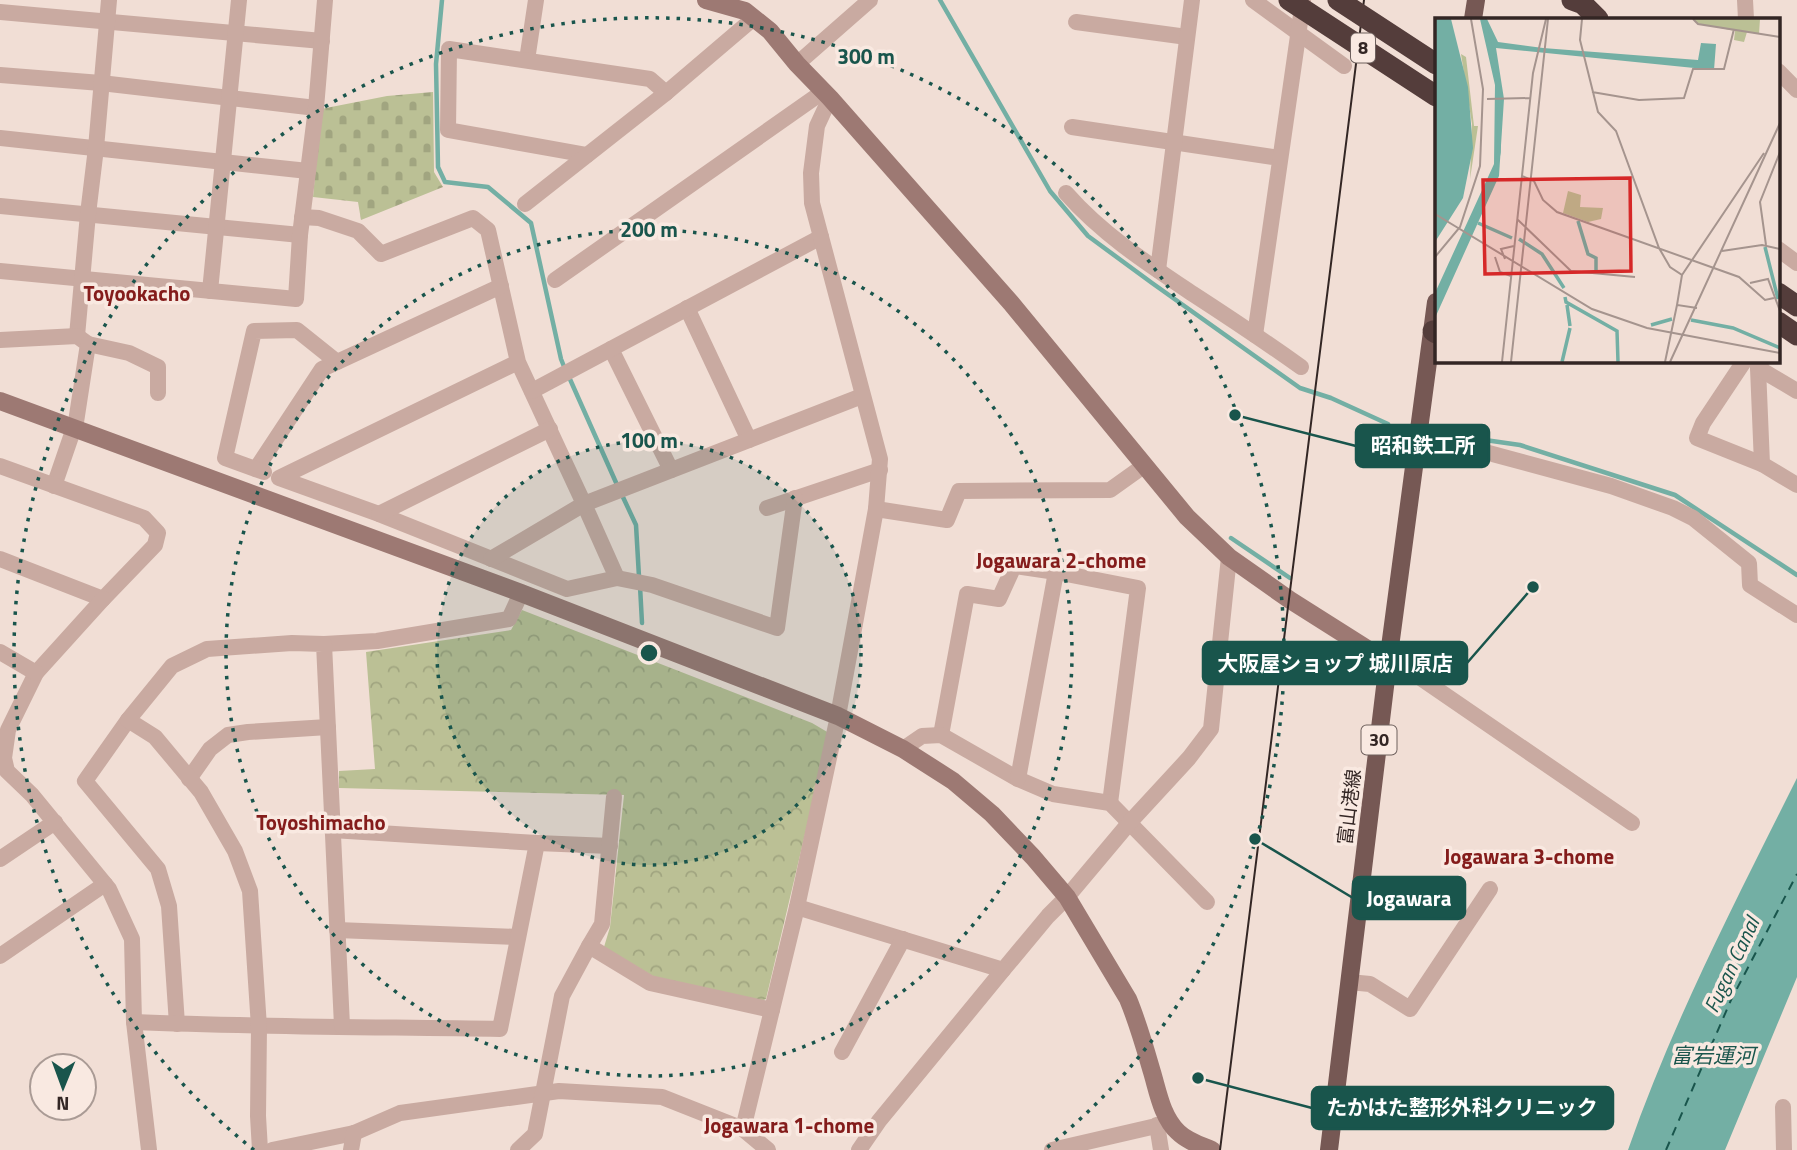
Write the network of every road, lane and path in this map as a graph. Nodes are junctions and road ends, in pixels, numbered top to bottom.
1 (108, 0) edge
2 (239, 0) edge
3 (325, 0) edge
4 (536, 0) edge
5 (706, 0) edge
6 (1192, 0) edge
7 (1253, 0) edge
8 (1289, 0) edge
9 (1303, 0) edge
10 (1338, 0) edge
11 (1476, 0) edge
12 (1572, 0) edge
13 (1595, 0) edge
14 (1745, 0) edge
15 (858, 4) edge
16 (0, 12) edge
17 (754, 18) junction
18 (1473, 18) edge
19 (1597, 18) edge
20 (1611, 18) edge
21 (1746, 18) edge
22 (107, 21) junction
23 (1076, 22) dead end
24 (1299, 32) junction
25 (236, 33) junction
26 (1394, 36) junction
27 (1187, 37) junction
28 (322, 41) junction
29 (1435, 56) edge
30 (527, 61) junction
31 (1435, 63) edge
32 (797, 64) junction
33 (1344, 66) dead end
34 (1780, 73) edge
35 (0, 75) edge
36 (101, 83) junction
37 (1797, 90) edge
38 (666, 93) junction
39 (827, 94) junction
40 (1435, 97) edge
41 (230, 98) junction
42 (316, 108) junction
43 (1072, 127) dead end
44 (0, 138) edge
45 (1174, 142) junction
46 (96, 148) junction
47 (587, 155) junction
48 (1280, 158) junction
49 (223, 162) junction
50 (308, 171) junction
51 (1066, 193) dead end
52 (525, 204) dead end
53 (0, 206) edge
54 (88, 214) junction
55 (302, 217) junction
56 (216, 227) junction
57 (300, 235) junction
58 (821, 237) junction
59 (1780, 250) edge
60 (1797, 263) edge
61 (1158, 270) junction
62 (0, 271) edge
63 (82, 279) junction
64 (555, 280) dead end
65 (501, 286) junction
66 (210, 291) junction
67 (1780, 294) edge
68 (1797, 306) edge
69 (687, 308) junction
70 (1780, 323) edge
71 (1435, 331) edge
72 (1255, 335) junction
73 (1780, 335) edge
74 (1797, 335) edge
75 (0, 340) edge
76 (82, 340) junction
77 (1797, 346) edge
78 (611, 349) junction
79 (337, 362) junction
80 (518, 362) junction
81 (1755, 363) edge
82 (1301, 367) dead end
83 (532, 391) junction
84 (1797, 391) edge
85 (159, 393) dead end
86 (862, 396) junction
87 (0, 401) edge
88 (73, 429) junction
89 (550, 429) junction
90 (749, 440) junction
91 (1417, 448) junction
92 (1762, 464) junction
93 (1144, 465) junction
94 (0, 466) edge
95 (256, 470) junction
96 (671, 470) junction
97 (880, 470) junction
98 (279, 478) junction
99 (1797, 485) edge
100 (54, 486) junction
101 (795, 498) junction
102 (584, 504) junction
103 (768, 508) dead end
104 (876, 509) junction
105 (379, 514) junction
106 (1229, 557) junction
107 (0, 559) edge
108 (491, 559) junction
109 (1056, 572) junction
110 (617, 578) junction
111 (521, 593) junction
112 (103, 599) junction
113 (1797, 615) edge
114 (324, 644) junction
115 (0, 652) edge
116 (1388, 662) junction
117 (36, 673) junction
118 (838, 716) junction
119 (128, 720) junction
120 (328, 727) junction
121 (941, 735) junction
122 (903, 749) junction
123 (2, 760) edge
124 (189, 779) junction
125 (1018, 779) junction
126 (614, 797) dead end
127 (1110, 803) junction
128 (55, 822) junction
129 (1130, 822) junction
130 (1632, 823) dead end
131 (332, 831) junction
132 (537, 843) junction
133 (610, 846) junction
134 (0, 859) edge
135 (105, 884) junction
136 (1490, 889) dead end
137 (1067, 897) junction
138 (1207, 902) dead end
139 (797, 907) junction
140 (337, 930) junction
141 (518, 937) junction
142 (903, 939) junction
143 (589, 946) junction
144 (0, 956) edge
145 (1003, 970) junction
146 (1349, 982) junction
147 (772, 1010) junction
148 (134, 1022) junction
149 (177, 1024) junction
150 (342, 1026) junction
151 (258, 1027) junction
152 (842, 1052) dead end
153 (541, 1093) junction
154 (1783, 1107) dead end
155 (1163, 1124) junction
156 (743, 1129) junction
157 (354, 1133) junction
158 (149, 1150) edge
159 (260, 1150) edge
160 (272, 1150) edge
161 (351, 1150) edge
162 (518, 1150) edge
163 (768, 1150) edge
164 (859, 1150) edge
165 (1052, 1150) edge
166 (1161, 1150) edge
167 (1212, 1150) edge
168 (1329, 1150) edge
169 (1784, 1150) edge

1 - 22 street
2 - 25 street
3 - 28 street
4 - 30 street
5 - 17 street
6 - 27 street
7 - 24 street
8 - 40 highway, 8, bridge
9 - 24 street
10 - 26 highway, 8, bridge
11 - 18 main road
12 - 19 highway
13 - 20 highway
14 - 21 street
15 - 32 street
16 - 22 street
17 - 32 street
17 - 38 street
22 - 25 street
22 - 36 street
23 - 27 street
24 - 33 street
24 - 48 street
25 - 28 street
25 - 41 street
26 - 29 highway, bridge
26 - 31 highway, 8, bridge
27 - 45 street
28 - 42 street
30 - 38 street
30 - 47 street
32 - 39 street
34 - 37 street
35 - 36 street
36 - 41 street
36 - 46 street
38 - 47 street
39 - 58 street
39 - 64 street
39 - 93 street
41 - 42 street
41 - 49 street
42 - 50 street
43 - 45 street
44 - 46 street
45 - 48 street
45 - 61 street
46 - 49 street
46 - 54 street
47 - 52 street
48 - 72 street
49 - 50 street
49 - 56 street
50 - 55 street
51 - 61 street
53 - 54 street
54 - 56 street
54 - 63 street
55 - 57 street
55 - 65 street
56 - 57 street
56 - 66 street
57 - 66 street
58 - 69 street
58 - 86 street
59 - 60 street
61 - 72 street
62 - 63 street
63 - 66 street
63 - 76 street
65 - 79 street
65 - 80 street
67 - 68 highway
69 - 78 street
69 - 90 street
70 - 74 highway
71 - 91 main road, 富山港線 / 30
72 - 82 street
73 - 77 highway
75 - 76 street
76 - 85 street
76 - 88 street
78 - 83 street
78 - 96 street
79 - 95 street
79 - 95 street
80 - 83 street
80 - 98 street
81 - 84 street
81 - 92 street
81 - 92 street
83 - 89 street
86 - 90 street
86 - 97 street
87 - 88 street
88 - 100 street
88 - 111 street
89 - 102 street
89 - 105 street
90 - 96 street
91 - 113 street
91 - 116 main road, 富山港線 / 30
92 - 99 street
93 - 104 street
93 - 106 street
94 - 100 street
95 - 98 street
96 - 102 street
97 - 101 street
97 - 104 street
98 - 105 street
100 - 112 street
101 - 103 street
101 - 110 street
102 - 108 street
102 - 110 street
104 - 118 street
105 - 108 street
106 - 116 street
106 - 129 street
107 - 112 street
108 - 110 street
109 - 121 street
109 - 125 street
109 - 127 street
111 - 114 street
111 - 118 street
112 - 117 street
114 - 119 street
114 - 120 street
115 - 117 street
116 - 130 street
116 - 146 main road, 富山港線 / 30
117 - 123 street
118 - 122 street
118 - 139 street
119 - 124 street
119 - 149 street
120 - 124 street
120 - 131 street
121 - 122 street
121 - 125 street
122 - 137 street
123 - 128 street
124 - 151 street
125 - 127 street
126 - 133 street
127 - 129 street
128 - 134 street
128 - 135 street
129 - 137 street
129 - 138 street
131 - 132 street
131 - 140 street
132 - 133 street
132 - 141 street
133 - 143 street
135 - 144 street
135 - 148 street
136 - 146 street
137 - 145 street
137 - 155 street
139 - 142 street
139 - 147 street
140 - 141 street
140 - 150 street
141 - 150 street
142 - 145 street
142 - 152 street
143 - 147 street
143 - 153 street
145 - 164 street
146 - 168 main road, 富山港線 / 30
147 - 156 street
148 - 149 street
148 - 158 street
149 - 151 street
150 - 151 street
151 - 159 street
153 - 156 street
153 - 157 street
153 - 162 street
154 - 169 street
155 - 165 street
155 - 166 street
155 - 167 street
156 - 163 street
157 - 160 street
157 - 161 street

